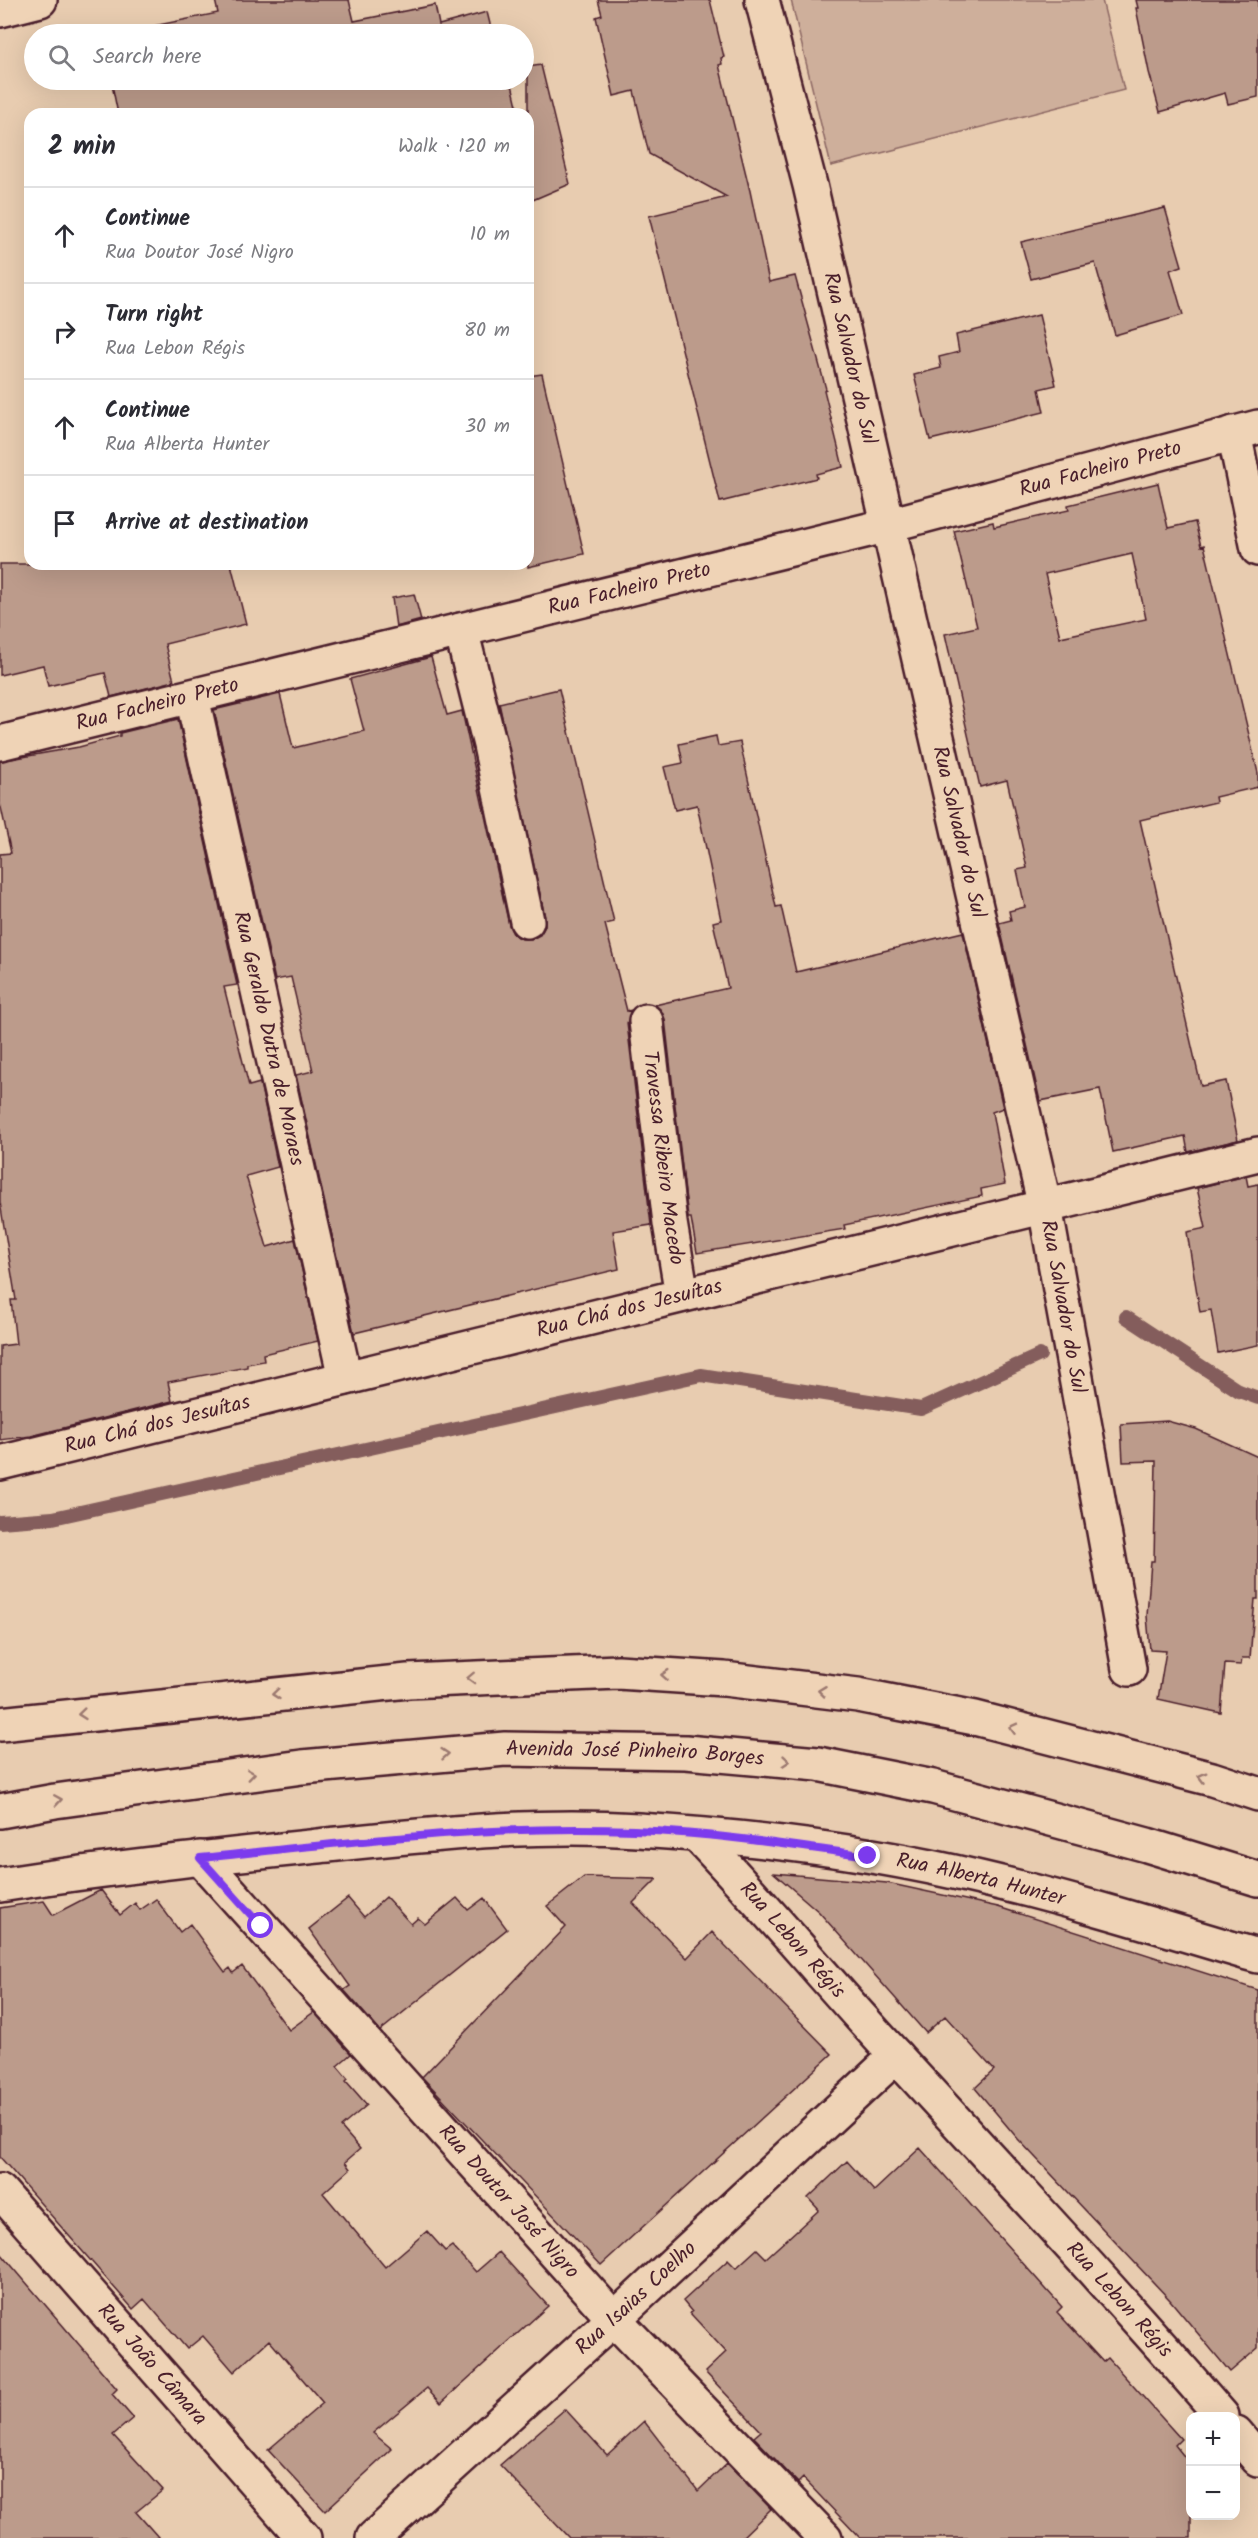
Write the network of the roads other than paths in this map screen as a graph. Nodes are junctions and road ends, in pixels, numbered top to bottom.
1 (40, 0) edge
2 (762, 0) edge
3 (0, 10) edge
4 (1246, 430) edge
5 (889, 525) junction
6 (1258, 549) edge
7 (461, 630) junction
8 (192, 697) junction
9 (0, 743) edge
10 (527, 921) dead end
11 (646, 1021) dead end
12 (1258, 1154) edge
13 (1045, 1207) junction
14 (682, 1295) junction
15 (345, 1378) junction
16 (0, 1463) edge
17 (1129, 1669) dead end
18 (0, 1724) edge
19 (1258, 1794) edge
20 (0, 1810) edge
21 (697, 1835) junction
22 (200, 1858) junction
23 (1258, 1879) edge
24 (0, 1885) edge
25 (1258, 1956) edge
26 (896, 2056) junction
27 (0, 2191) edge
28 (614, 2319) junction
29 (1218, 2412) edge
30 (1240, 2438) edge
31 (1258, 2459) edge
32 (304, 2538) edge
33 (373, 2538) edge
34 (825, 2538) edge

1 - 3 street
2 - 5 street, Rua Salvador do Sul
4 - 5 street, Rua Facheiro Preto
4 - 6 street
5 - 7 street, Rua Facheiro Preto
5 - 13 street, Rua Salvador do Sul
7 - 8 street, Rua Facheiro Preto
7 - 10 street
8 - 9 street, Rua Facheiro Preto
8 - 15 street, Rua Geraldo Dutra de Moraes
11 - 14 street, Travessa Ribeiro Macedo
12 - 13 street, Rua Chá dos Jesuítas
13 - 14 street, Rua Chá dos Jesuítas
13 - 17 street, Rua Salvador do Sul
14 - 15 street, Rua Chá dos Jesuítas
15 - 16 street, Rua Chá dos Jesuítas
19 -> 18 street
20 -> 23 street, Avenida José Pinheiro Borges
21 - 22 street
21 - 25 street, Rua Alberta Hunter
21 - 26 street, Rua Lebon Régis
22 - 24 street
22 - 28 street, Rua Doutor José Nigro
26 - 28 street, Rua Isaias Coelho
26 - 29 street, Rua Lebon Régis
27 - 32 street, Rua João Câmara
28 - 33 street, Rua Isaias Coelho
28 - 34 street, Rua Doutor José Nigro
30 - 31 street

